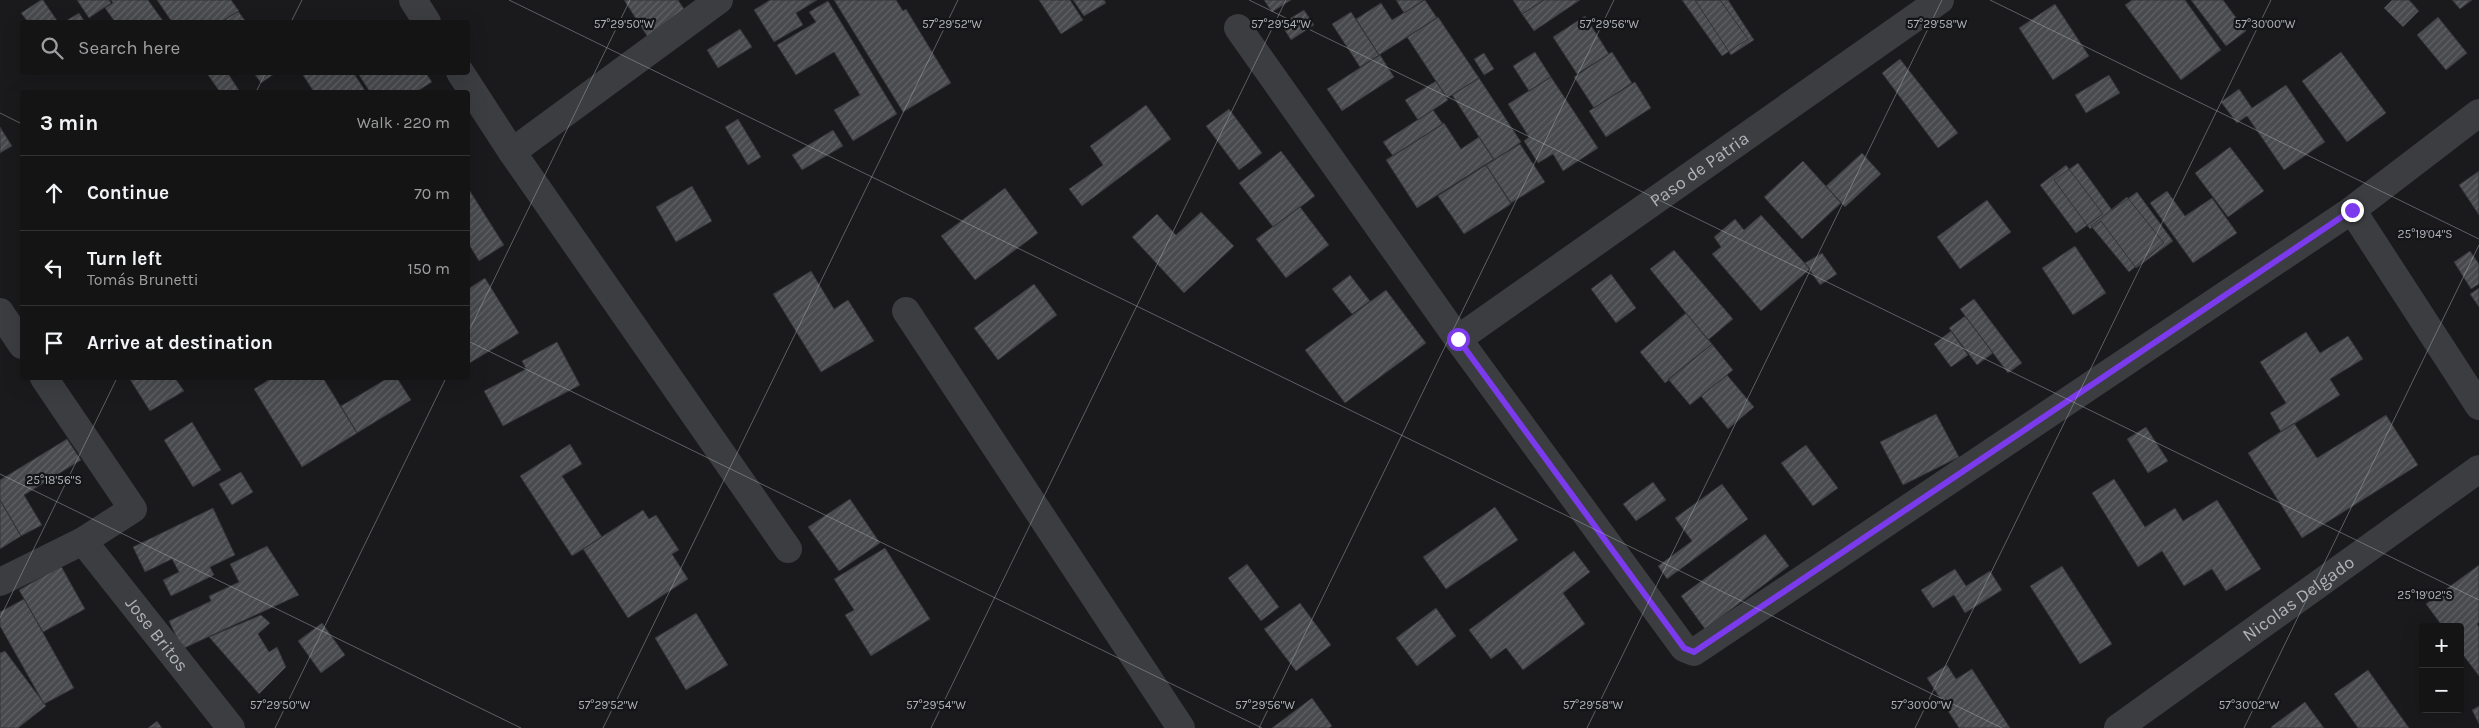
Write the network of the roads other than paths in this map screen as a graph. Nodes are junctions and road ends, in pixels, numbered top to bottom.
1 (413, 0) edge
2 (719, 0) edge
3 (1940, 0) edge
4 (426, 20) edge
5 (1238, 28) dead end
6 (462, 75) edge
7 (2479, 113) edge
8 (512, 152) junction
9 (2352, 210) junction
10 (906, 310) dead end
11 (0, 312) edge
12 (1458, 339) junction
13 (20, 342) edge
14 (45, 380) edge
15 (2479, 406) edge
16 (2479, 468) edge
17 (83, 541) junction
18 (788, 549) dead end
19 (0, 582) edge
20 (232, 728) edge
21 (1181, 728) edge
22 (2118, 728) edge

1 - 4 street
2 - 8 street
3 - 12 street, Paso de Patria
5 - 12 street
6 - 8 street
7 - 9 street
8 - 18 street
9 - 12 street
9 - 15 street
10 - 21 street
11 - 13 street
14 - 17 street
16 - 22 street, Nicolas Delgado
17 - 19 street
17 - 20 street, Jose Britos

